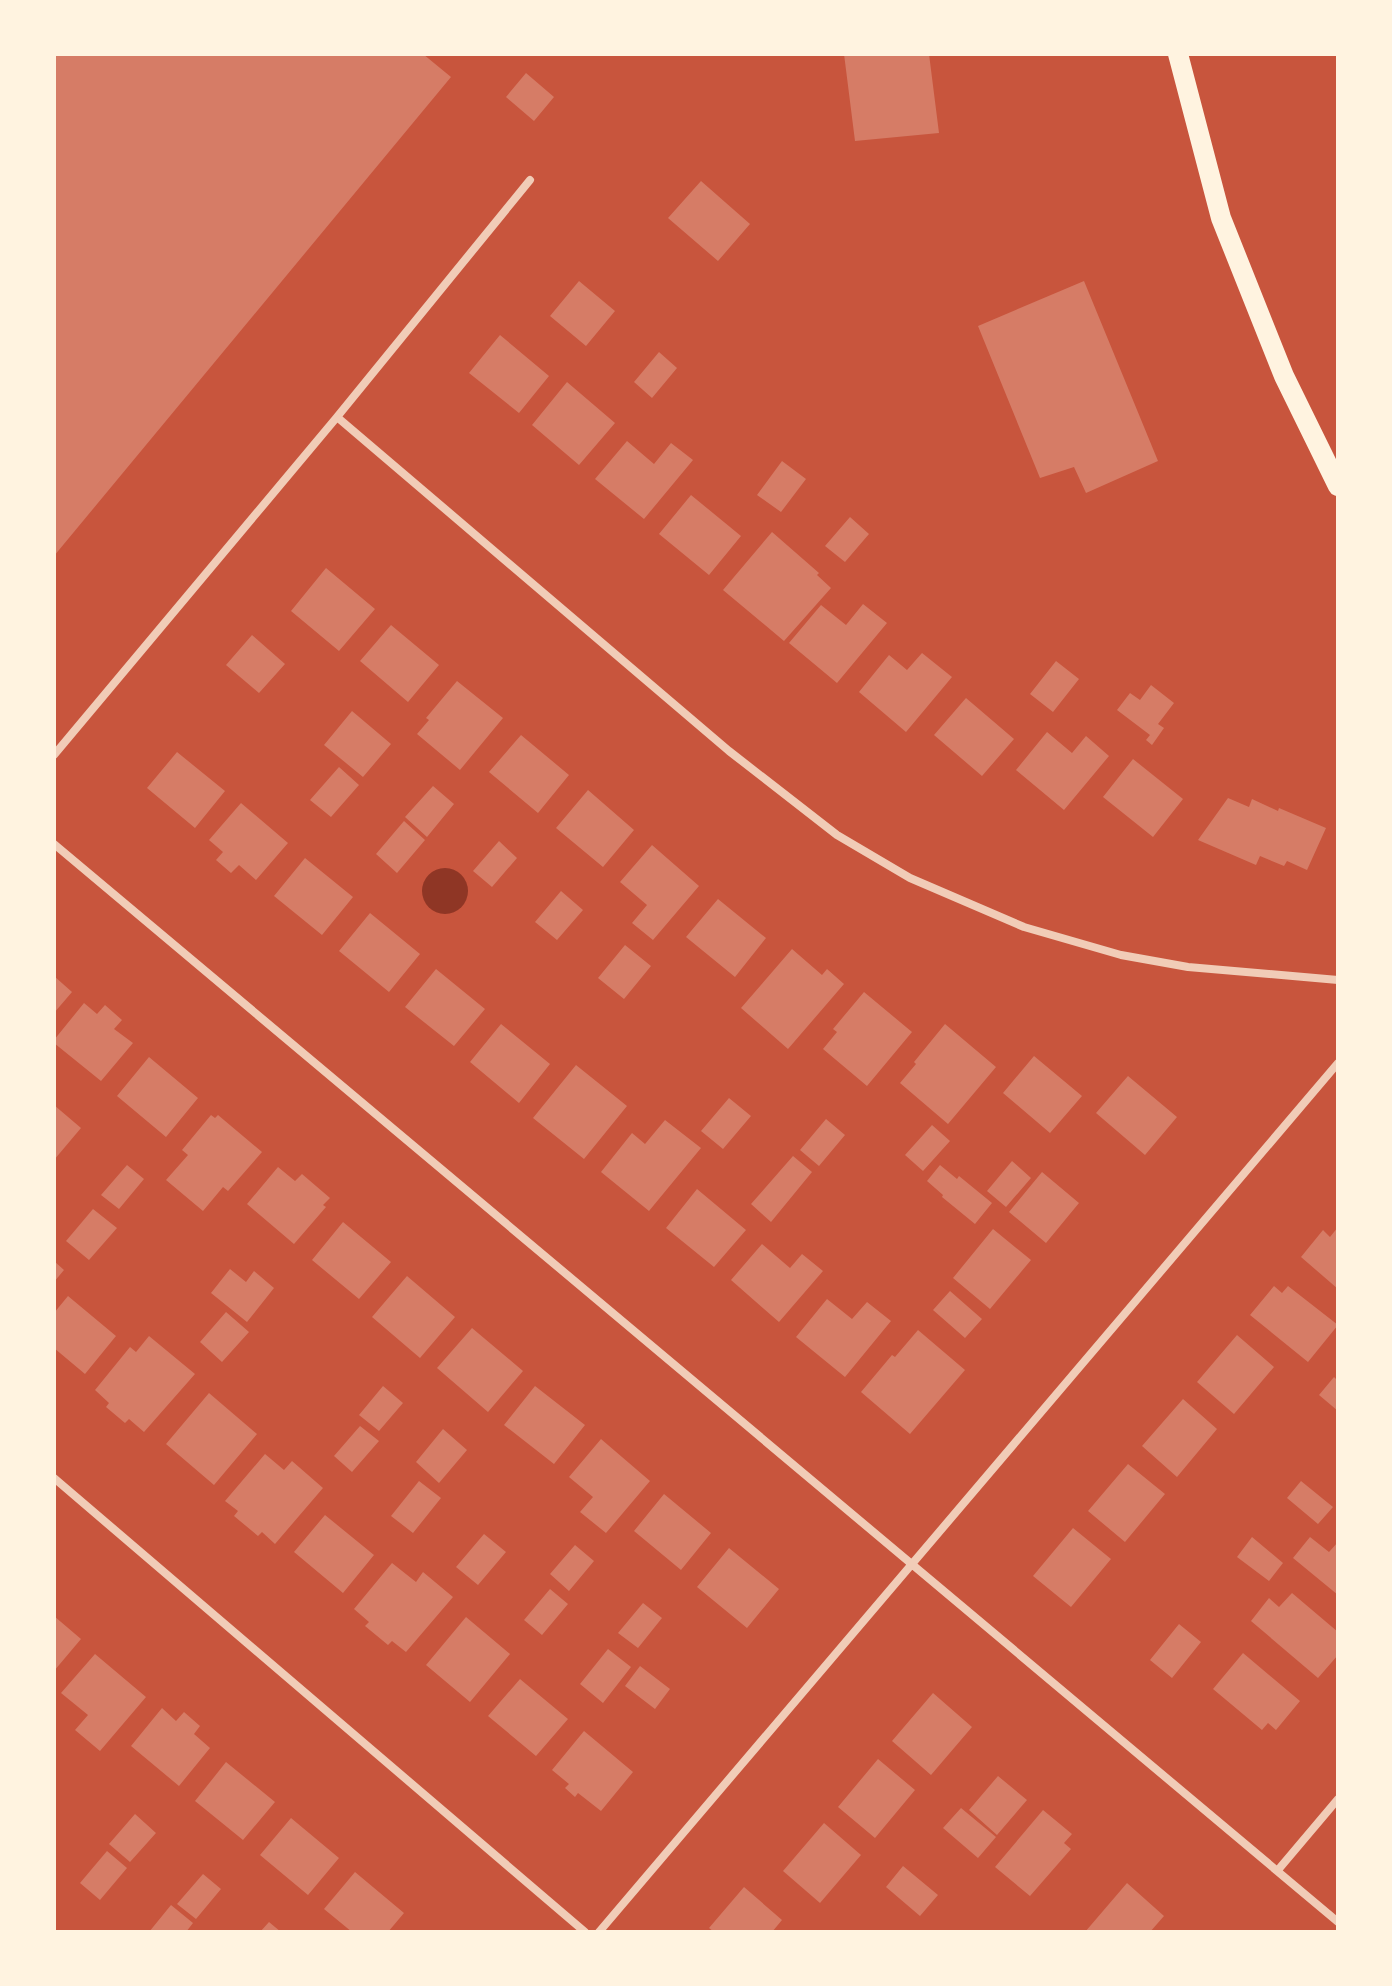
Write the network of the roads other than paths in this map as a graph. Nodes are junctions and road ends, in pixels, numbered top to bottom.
1 (1178, 54) edge
2 (530, 180) dead end
3 (337, 417) junction
4 (1338, 486) edge
5 (54, 755) edge
6 (54, 844) edge
7 (1338, 980) edge
8 (1338, 1063) edge
9 (54, 1478) edge
10 (911, 1565) junction
11 (1338, 1799) edge
12 (1278, 1870) junction
13 (1338, 1922) edge
14 (585, 1932) edge
15 (599, 1932) edge

1 - 4 main road
2 - 3 street
3 - 5 street
3 - 7 street
6 - 10 street
8 - 10 street
9 - 14 street
10 - 12 street
10 - 15 street
11 - 12 street
12 - 13 street

